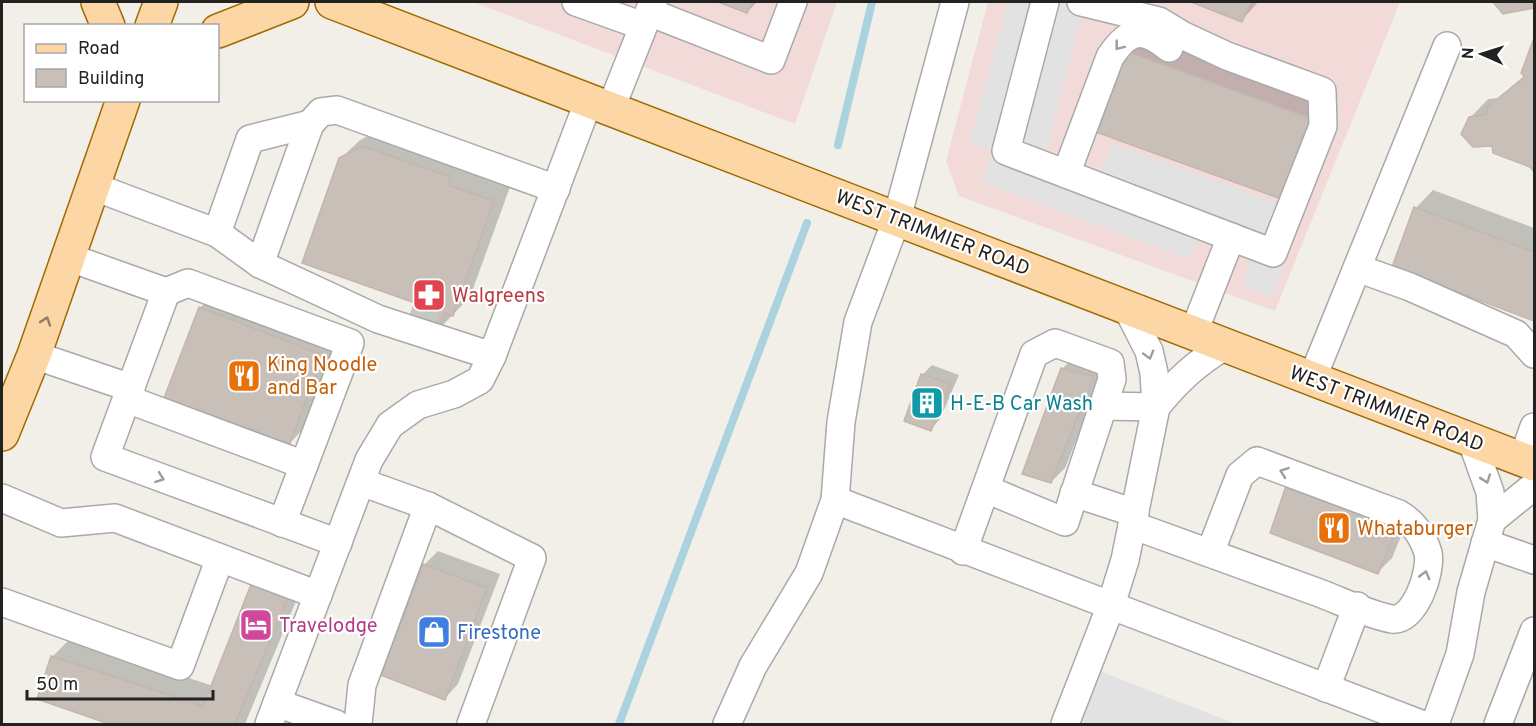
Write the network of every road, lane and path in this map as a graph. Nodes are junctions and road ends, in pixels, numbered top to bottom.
1 (98, 2) edge
2 (161, 2) edge
3 (292, 2) edge
4 (332, 2) edge
5 (576, 2) edge
6 (793, 2) edge
7 (955, 2) edge
8 (1045, 2) edge
9 (1081, 2) edge
10 (1136, 7) edge
11 (648, 13) edge
12 (107, 24) edge
13 (153, 24) edge
14 (219, 31) edge
15 (1447, 46) dead end
16 (111, 102) edge
17 (122, 102) edge
18 (138, 102) edge
19 (600, 104) junction
20 (1323, 110) junction
21 (310, 124) junction
22 (109, 139) junction
23 (1066, 174) junction
24 (92, 186) junction
25 (556, 189) junction
26 (897, 218) junction
27 (217, 233) junction
28 (1231, 237) junction
29 (68, 257) junction
30 (260, 264) junction
31 (1357, 268) junction
32 (166, 292) junction
33 (1126, 308) junction
34 (411, 312) tunnel mouth
35 (378, 319) junction
36 (442, 322) tunnel mouth
37 (1193, 334) junction
38 (1225, 346) junction
39 (482, 352) junction
40 (1534, 354) edge
41 (34, 355) junction
42 (1312, 379) junction
43 (129, 394) junction
44 (1103, 406) junction
45 (1156, 407) junction
46 (1534, 427) edge
47 (2, 434) edge
48 (1471, 439) junction
49 (304, 465) junction
50 (1531, 470) edge
51 (361, 482) junction
52 (986, 489) junction
53 (1074, 493) junction
54 (2, 498) edge
55 (835, 500) junction
56 (428, 506) junction
57 (1134, 519) junction
58 (282, 523) junction
59 (1488, 532) junction
60 (338, 543) junction
61 (963, 551) junction
62 (1210, 553) junction
63 (220, 558) junction
64 (1534, 560) edge
65 (318, 596) junction
66 (2, 602) edge
67 (1357, 606) junction
68 (1110, 608) junction
69 (1534, 631) edge
70 (1326, 688) junction
71 (273, 714) edge
72 (336, 724) edge
73 (358, 724) edge
74 (471, 724) edge
75 (727, 724) edge
76 (1065, 724) edge
77 (1421, 724) edge
78 (1435, 724) edge
79 (1498, 724) edge

1 - 12 main road
2 - 13 main road
3 - 14 main road
4 - 19 main road, WEST TRIMMIER ROAD
5 - 11 street
6 - 11 street
7 - 26 street
8 - 23 street
9 - 10 street
10 - 20 street
11 - 19 street
15 - 31 street
16 - 22 main road
17 - 22 main road
18 - 22 main road
19 - 25 street
19 - 26 main road, WEST TRIMMIER ROAD
20 -> 23 street
20 - 28 street
21 - 25 street
21 - 27 street
21 - 30 street
22 - 24 main road
23 - 28 street
24 - 27 street
24 - 29 main road
25 - 39 street
26 - 33 main road, WEST TRIMMIER ROAD
26 - 55 street
27 - 30 street
28 - 37 street
29 - 32 street
41 -> 29 main road
30 - 35 street
31 - 40 street
31 - 42 street
32 - 43 street
32 - 49 street
33 - 37 main road, WEST TRIMMIER ROAD
33 -> 45 street
34 - 35 street
35 - 39 street
36 - 39 street
37 - 38 main road, WEST TRIMMIER ROAD
38 - 42 main road, WEST TRIMMIER ROAD
38 - 45 street
39 - 51 street
41 - 43 street
41 - 47 main road
42 - 48 main road, WEST TRIMMIER ROAD
43 - 49 street
43 -> 58 street
44 - 45 street
44 - 52 street
44 - 53 street
45 - 57 street
46 - 50 street
48 - 50 main road, WEST TRIMMIER ROAD
48 -> 59 street
49 - 58 street
50 - 59 street
51 - 56 street
51 - 60 street
52 - 53 street
52 - 61 street
53 - 57 street
54 - 63 street
55 - 61 street
55 - 75 street
56 - 73 street
56 - 74 street
57 - 62 street
57 - 68 street
58 - 60 street
59 - 64 street
59 - 78 street
60 - 65 street
61 - 68 street
62 - 67 street
67 -> 62 street
63 - 65 street
63 - 66 street
65 - 71 street
67 - 70 street
68 - 70 street
68 - 76 street
69 - 79 street
70 - 77 street
71 - 72 street

